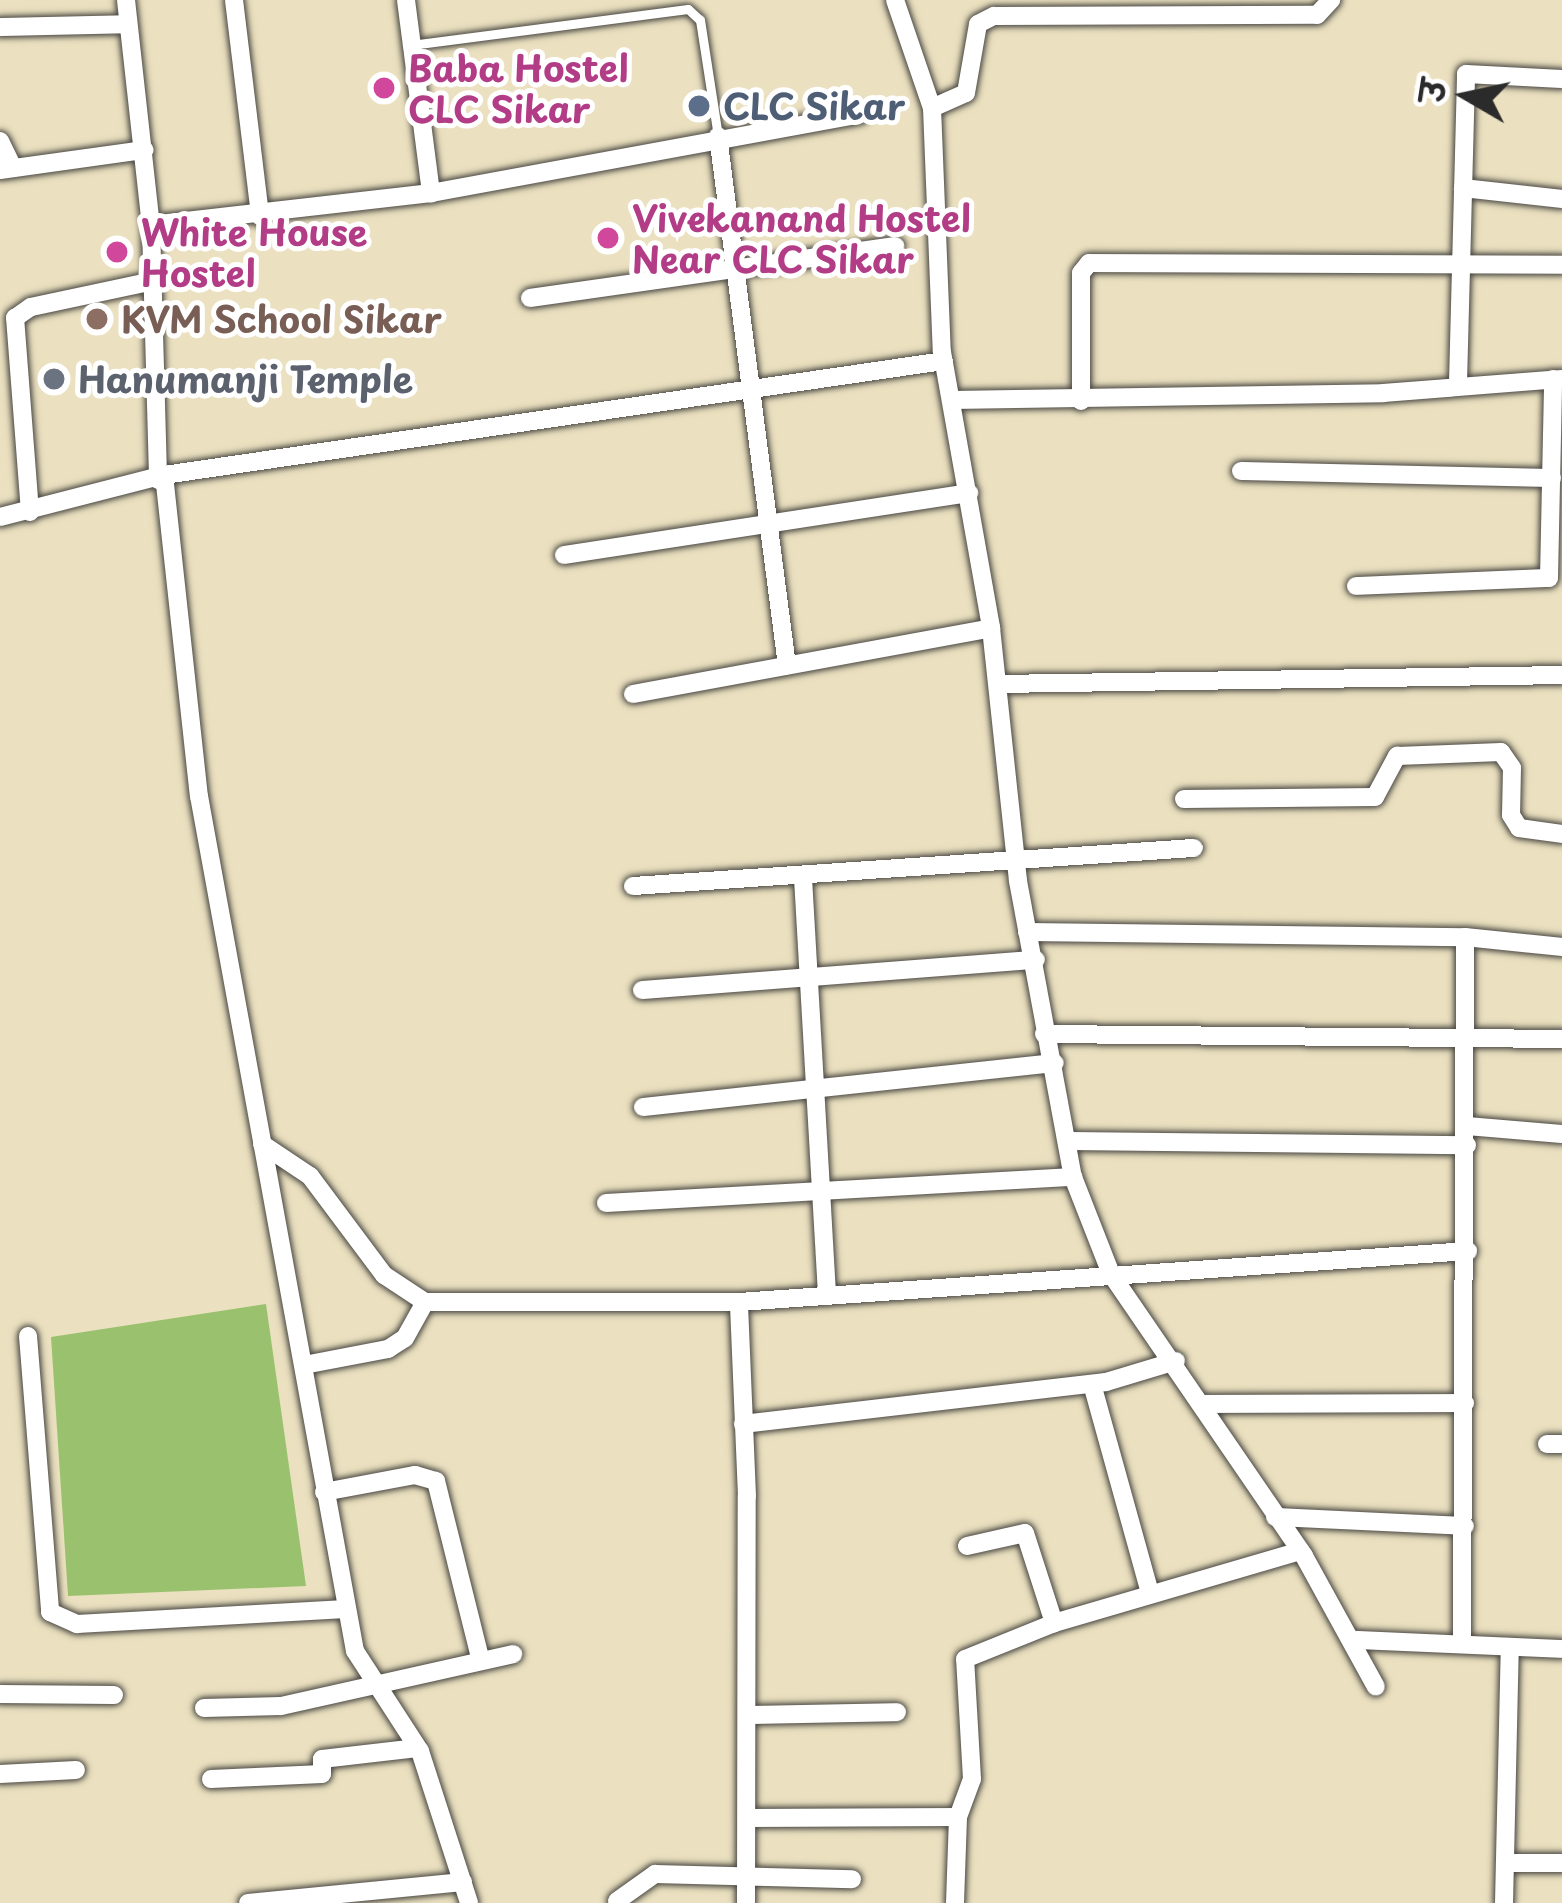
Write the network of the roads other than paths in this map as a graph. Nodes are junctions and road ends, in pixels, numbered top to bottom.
1 (126, 0) edge
2 (234, 0) edge
3 (406, 0) edge
4 (896, 0) edge
5 (1331, 0) edge
6 (1191, 8) edge
7 (128, 24) junction
8 (0, 27) edge
9 (412, 45) junction
10 (1562, 79) edge
11 (932, 108) junction
12 (860, 114) dead end
13 (718, 136) junction
14 (0, 141) edge
15 (146, 150) junction
16 (6, 169) edge
17 (1463, 188) junction
18 (431, 193) junction
19 (1562, 199) edge
20 (260, 216) junction
21 (152, 225) junction
22 (895, 246) dead end
23 (1463, 262) junction
24 (733, 265) junction
25 (1562, 266) edge
26 (154, 281) junction
27 (530, 298) dead end
28 (944, 361) junction
29 (1557, 379) edge
30 (1458, 383) junction
31 (748, 394) junction
32 (952, 400) junction
33 (1081, 400) junction
34 (10, 414) edge
35 (1557, 424) edge
36 (1241, 471) dead end
37 (161, 478) junction
38 (1552, 478) junction
39 (969, 494) junction
40 (30, 512) junction
41 (0, 517) edge
42 (765, 524) junction
43 (564, 555) dead end
44 (1356, 586) dead end
45 (991, 628) junction
46 (787, 666) junction
47 (1562, 675) edge
48 (998, 684) junction
49 (633, 694) dead end
50 (1184, 799) dead end
51 (1562, 834) edge
52 (1194, 848) dead end
53 (1018, 856) junction
54 (802, 878) junction
55 (633, 886) dead end
56 (1027, 932) junction
57 (1465, 937) junction
58 (1562, 946) edge
59 (1036, 960) junction
60 (810, 976) junction
61 (642, 990) dead end
62 (1043, 1034) junction
63 (1464, 1036) junction
64 (1562, 1039) edge
65 (1055, 1063) junction
66 (816, 1086) junction
67 (643, 1106) dead end
68 (1562, 1134) edge
69 (1467, 1136) junction
70 (1069, 1141) junction
71 (262, 1144) junction
72 (1073, 1177) junction
73 (822, 1192) junction
74 (606, 1203) dead end
75 (1468, 1251) junction
76 (1111, 1274) junction
77 (827, 1293) junction
78 (425, 1302) junction
79 (739, 1302) junction
80 (28, 1336) dead end
81 (1176, 1361) junction
82 (304, 1365) junction
83 (1092, 1384) junction
84 (1465, 1402) junction
85 (1204, 1404) junction
86 (743, 1424) junction
87 (324, 1492) junction
88 (1275, 1517) junction
89 (1466, 1526) junction
90 (967, 1546) dead end
91 (1301, 1551) junction
92 (1149, 1590) junction
93 (346, 1609) junction
94 (1054, 1622) junction
95 (1357, 1640) junction
96 (1462, 1643) junction
97 (1510, 1646) junction
98 (1562, 1649) edge
99 (513, 1654) dead end
100 (480, 1658) junction
101 (373, 1681) junction
102 (1376, 1687) dead end
103 (0, 1694) edge
104 (115, 1695) dead end
105 (204, 1708) dead end
106 (897, 1712) dead end
107 (747, 1714) junction
108 (417, 1748) junction
109 (76, 1770) dead end
110 (0, 1774) edge
111 (211, 1779) dead end
112 (958, 1817) junction
113 (747, 1818) junction
114 (1506, 1863) junction
115 (1562, 1864) edge
116 (746, 1874) junction
117 (852, 1880) dead end
118 (463, 1882) junction
119 (616, 1901) edge
120 (248, 1903) edge
121 (469, 1903) edge
122 (746, 1903) edge
123 (955, 1903) edge
124 (1504, 1903) edge

1 - 7 street
2 - 20 street
3 - 9 street
4 - 11 street
5 - 6 street
6 - 11 street
7 - 8 street
7 - 15 street
9 - 13 lane
9 - 18 street
10 - 17 street
11 - 28 street
12 - 13 street
13 - 18 street
13 - 24 street
14 - 16 street
15 - 16 street
15 - 21 street
17 - 19 street
17 - 23 street
18 - 20 street
20 - 21 street
21 - 26 street
22 - 24 street
23 - 25 street
23 - 30 street
23 - 33 street
24 - 27 street
24 - 31 street
26 - 34 street
26 - 37 street
28 - 31 street
28 - 32 street
29 - 30 street
29 - 35 street
30 - 33 street
31 - 37 street
31 - 42 street
32 - 33 street
32 - 39 street
34 - 40 street
35 - 38 street
36 - 38 street
37 - 40 street
37 - 71 street
38 - 44 street
39 - 42 street
39 - 45 street
40 - 41 street
42 - 43 street
42 - 46 street
45 - 46 street
45 - 48 street
46 - 49 street
47 - 48 street
48 - 53 street
50 - 51 street
52 - 53 street
53 - 54 street
53 - 56 street
54 - 55 street
54 - 60 street
56 - 57 street
56 - 59 street
57 - 58 street
57 - 63 street
59 - 60 street
59 - 62 street
60 - 61 street
60 - 66 street
62 - 63 street
62 - 65 street
63 - 64 street
63 - 69 street
65 - 66 street
65 - 70 street
66 - 67 street
66 - 73 street
68 - 69 street
69 - 70 street
69 - 75 street
70 - 72 street
71 - 78 street
71 - 82 street
72 - 73 street
72 - 76 street
73 - 74 street
73 - 77 street
75 - 76 street
75 - 84 street
76 - 77 street
76 - 81 street
77 - 79 street
78 - 79 street
78 - 82 street
79 - 86 street
80 - 93 street
81 - 83 street
81 - 85 street
82 - 87 street
83 - 86 street
83 - 92 street
84 - 85 street
84 - 89 street
85 - 88 street
86 - 107 street
87 - 93 street
87 - 100 street
88 - 89 street
88 - 91 street
89 - 96 street
90 - 94 street
91 - 92 street
91 - 95 street
92 - 94 street
93 - 101 street
94 - 112 street
95 - 96 street
95 - 102 street
96 - 97 street
97 - 98 street
97 - 114 street
99 - 100 street
100 - 101 street
101 - 105 street
101 - 108 street
103 - 104 street
106 - 107 street
107 - 113 street
108 - 111 street
108 - 118 street
109 - 110 street
112 - 113 street
112 - 123 street
113 - 116 street
114 - 115 street
114 - 124 street
116 - 117 street
116 - 119 street
116 - 122 street
118 - 120 street
118 - 121 street

